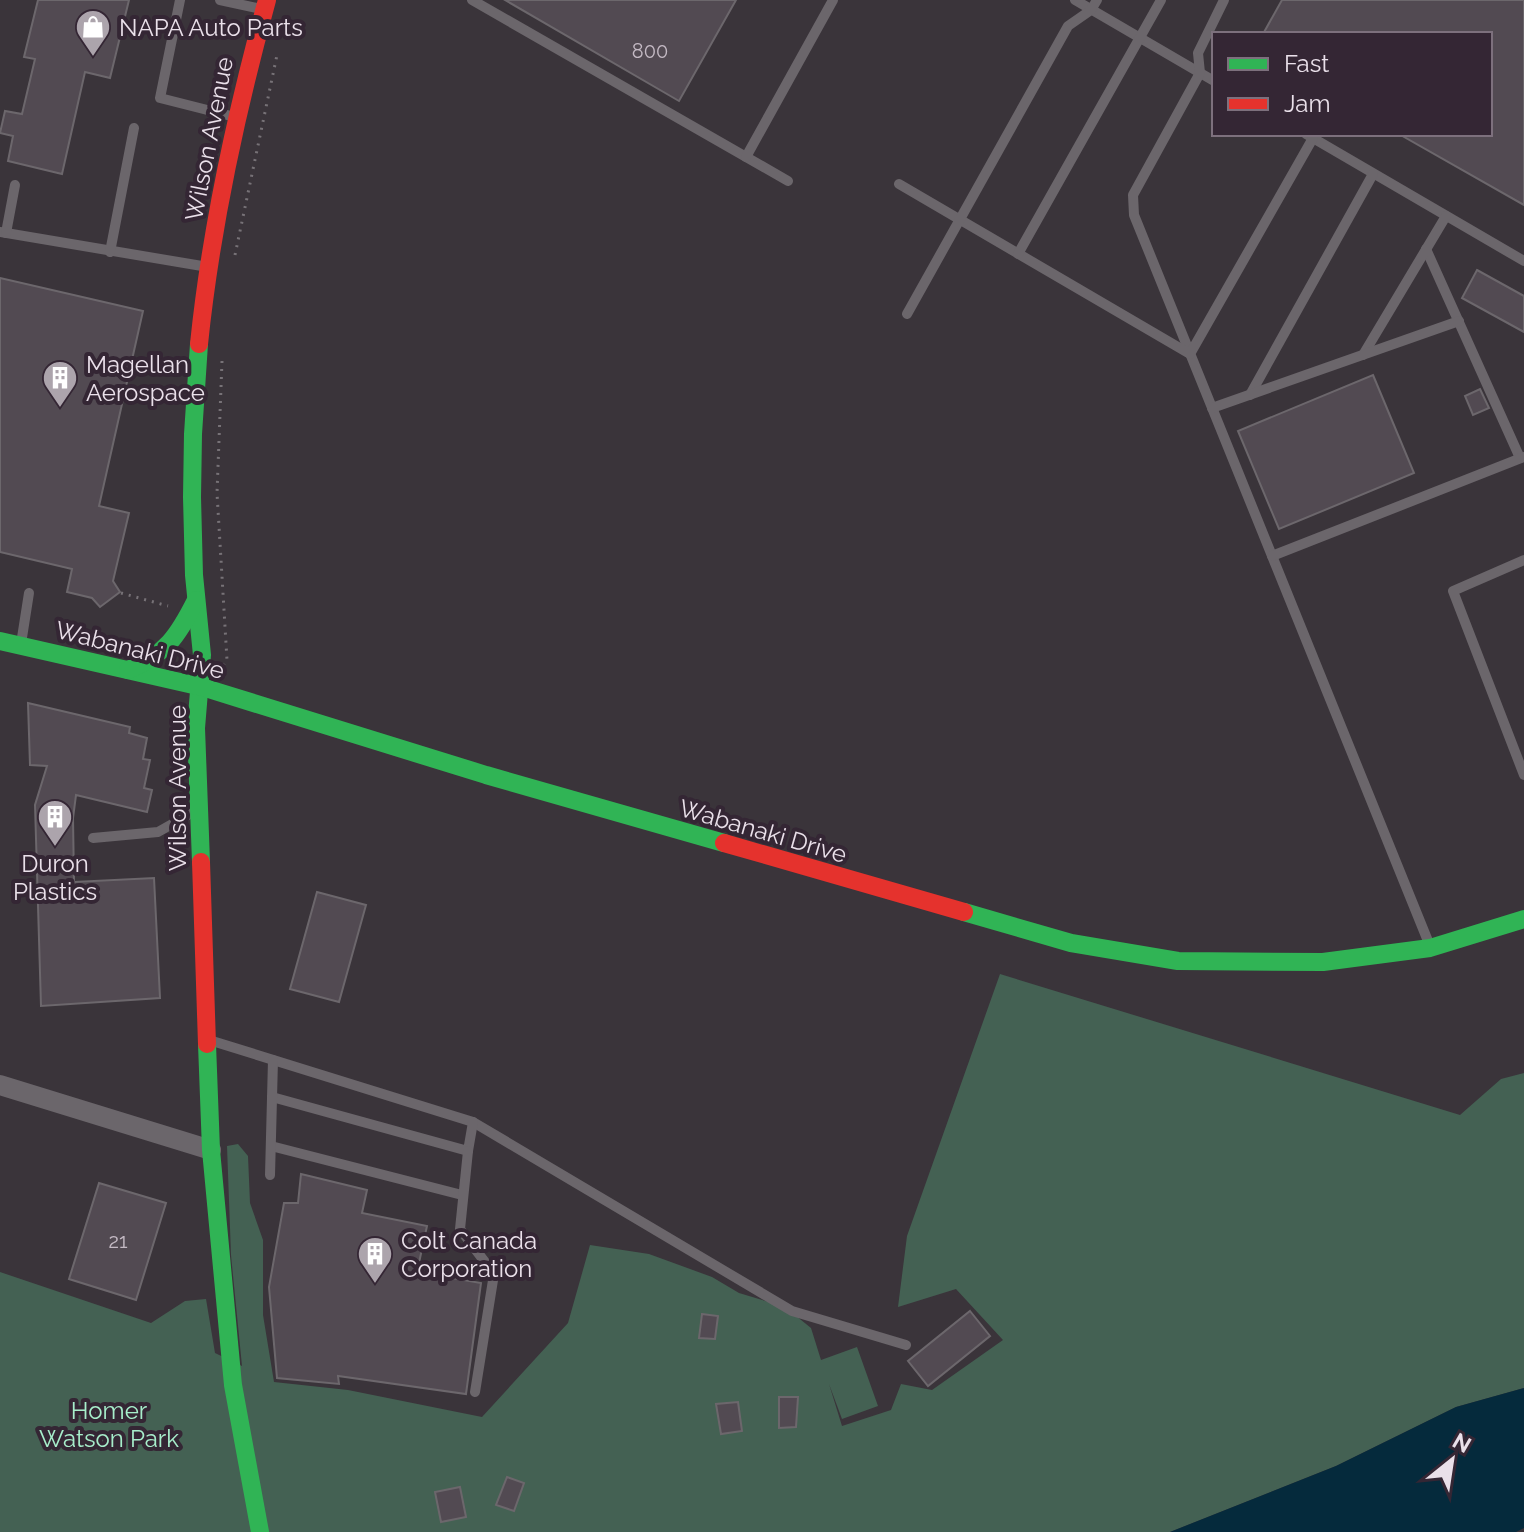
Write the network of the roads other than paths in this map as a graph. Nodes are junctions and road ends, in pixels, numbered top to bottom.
1 (180, 0) edge
2 (220, 0) edge
3 (472, 0) edge
4 (833, 0) edge
5 (1075, 0) edge
6 (1161, 0) edge
7 (1224, 0) edge
8 (265, 5) edge
9 (1094, 5) edge
10 (1140, 38) junction
11 (1200, 73) junction
12 (1212, 80) edge
13 (237, 117) junction
14 (134, 128) dead end
15 (1309, 136) edge
16 (746, 157) junction
17 (1373, 174) junction
18 (788, 181) dead end
19 (899, 184) dead end
20 (15, 185) dead end
21 (1446, 216) junction
22 (960, 220) junction
23 (3, 233) edge
24 (1426, 249) junction
25 (110, 252) junction
26 (1018, 254) junction
27 (1524, 261) edge
28 (210, 267) junction
29 (907, 314) dead end
30 (1459, 321) junction
31 (1190, 354) junction
32 (1363, 355) junction
33 (1250, 395) junction
34 (1212, 408) junction
35 (1522, 457) edge
36 (1272, 556) junction
37 (1524, 560) edge
38 (29, 593) dead end
39 (196, 600) junction
40 (1, 646) edge
41 (21, 646) junction
42 (128, 670) junction
43 (202, 687) junction
44 (1524, 775) edge
45 (199, 809) junction
46 (93, 838) dead end
47 (1524, 919) edge
48 (1430, 948) junction
49 (207, 1039) junction
50 (273, 1060) junction
51 (0, 1085) edge
52 (272, 1097) junction
53 (473, 1122) junction
54 (271, 1146) junction
55 (211, 1150) junction
56 (468, 1151) junction
57 (270, 1175) dead end
58 (462, 1195) junction
59 (906, 1345) dead end
60 (475, 1392) dead end
61 (260, 1532) edge

1 - 13 lane
2 - 8 lane
3 - 16 lane
4 - 16 lane
5 - 9 lane
6 - 10 lane
7 - 11 lane
8 - 13 street, Wilson Avenue
9 - 10 lane
9 - 22 lane
10 - 11 lane
10 - 26 lane
11 - 12 lane
11 - 31 lane
13 - 28 street, Wilson Avenue
14 - 25 lane
15 - 17 lane
15 - 31 lane
16 - 18 lane
17 - 21 lane
17 - 33 lane
19 - 22 lane
20 - 23 lane
21 - 24 lane
21 - 27 lane
22 - 26 lane
22 - 29 lane
23 - 25 lane
24 - 30 lane
24 - 32 lane
25 - 28 lane
26 - 31 lane
28 - 39 street, Wilson Avenue
30 - 32 lane
30 - 35 lane
31 - 34 lane
32 - 33 lane
33 - 34 lane
34 - 36 lane
35 - 36 lane
36 - 48 lane
37 - 44 lane
38 - 41 lane
39 - 42 street
39 - 43 street, Wilson Avenue
40 - 41 street, Wabanaki Drive
41 - 42 street, Wabanaki Drive
42 - 43 street, Wabanaki Drive
43 - 45 street, Wilson Avenue
43 - 48 street, Wabanaki Drive
45 - 46 lane
45 - 49 street, Wilson Avenue
47 - 48 street, Wabanaki Drive
49 - 50 lane
49 - 55 street, Wilson Avenue
50 - 52 lane
50 - 53 lane
51 - 55 street
52 - 54 lane
52 - 56 lane
53 - 56 lane
53 - 59 lane
54 - 57 lane
54 - 58 lane
55 - 61 street, Wilson Avenue
56 - 58 lane
58 - 60 lane

